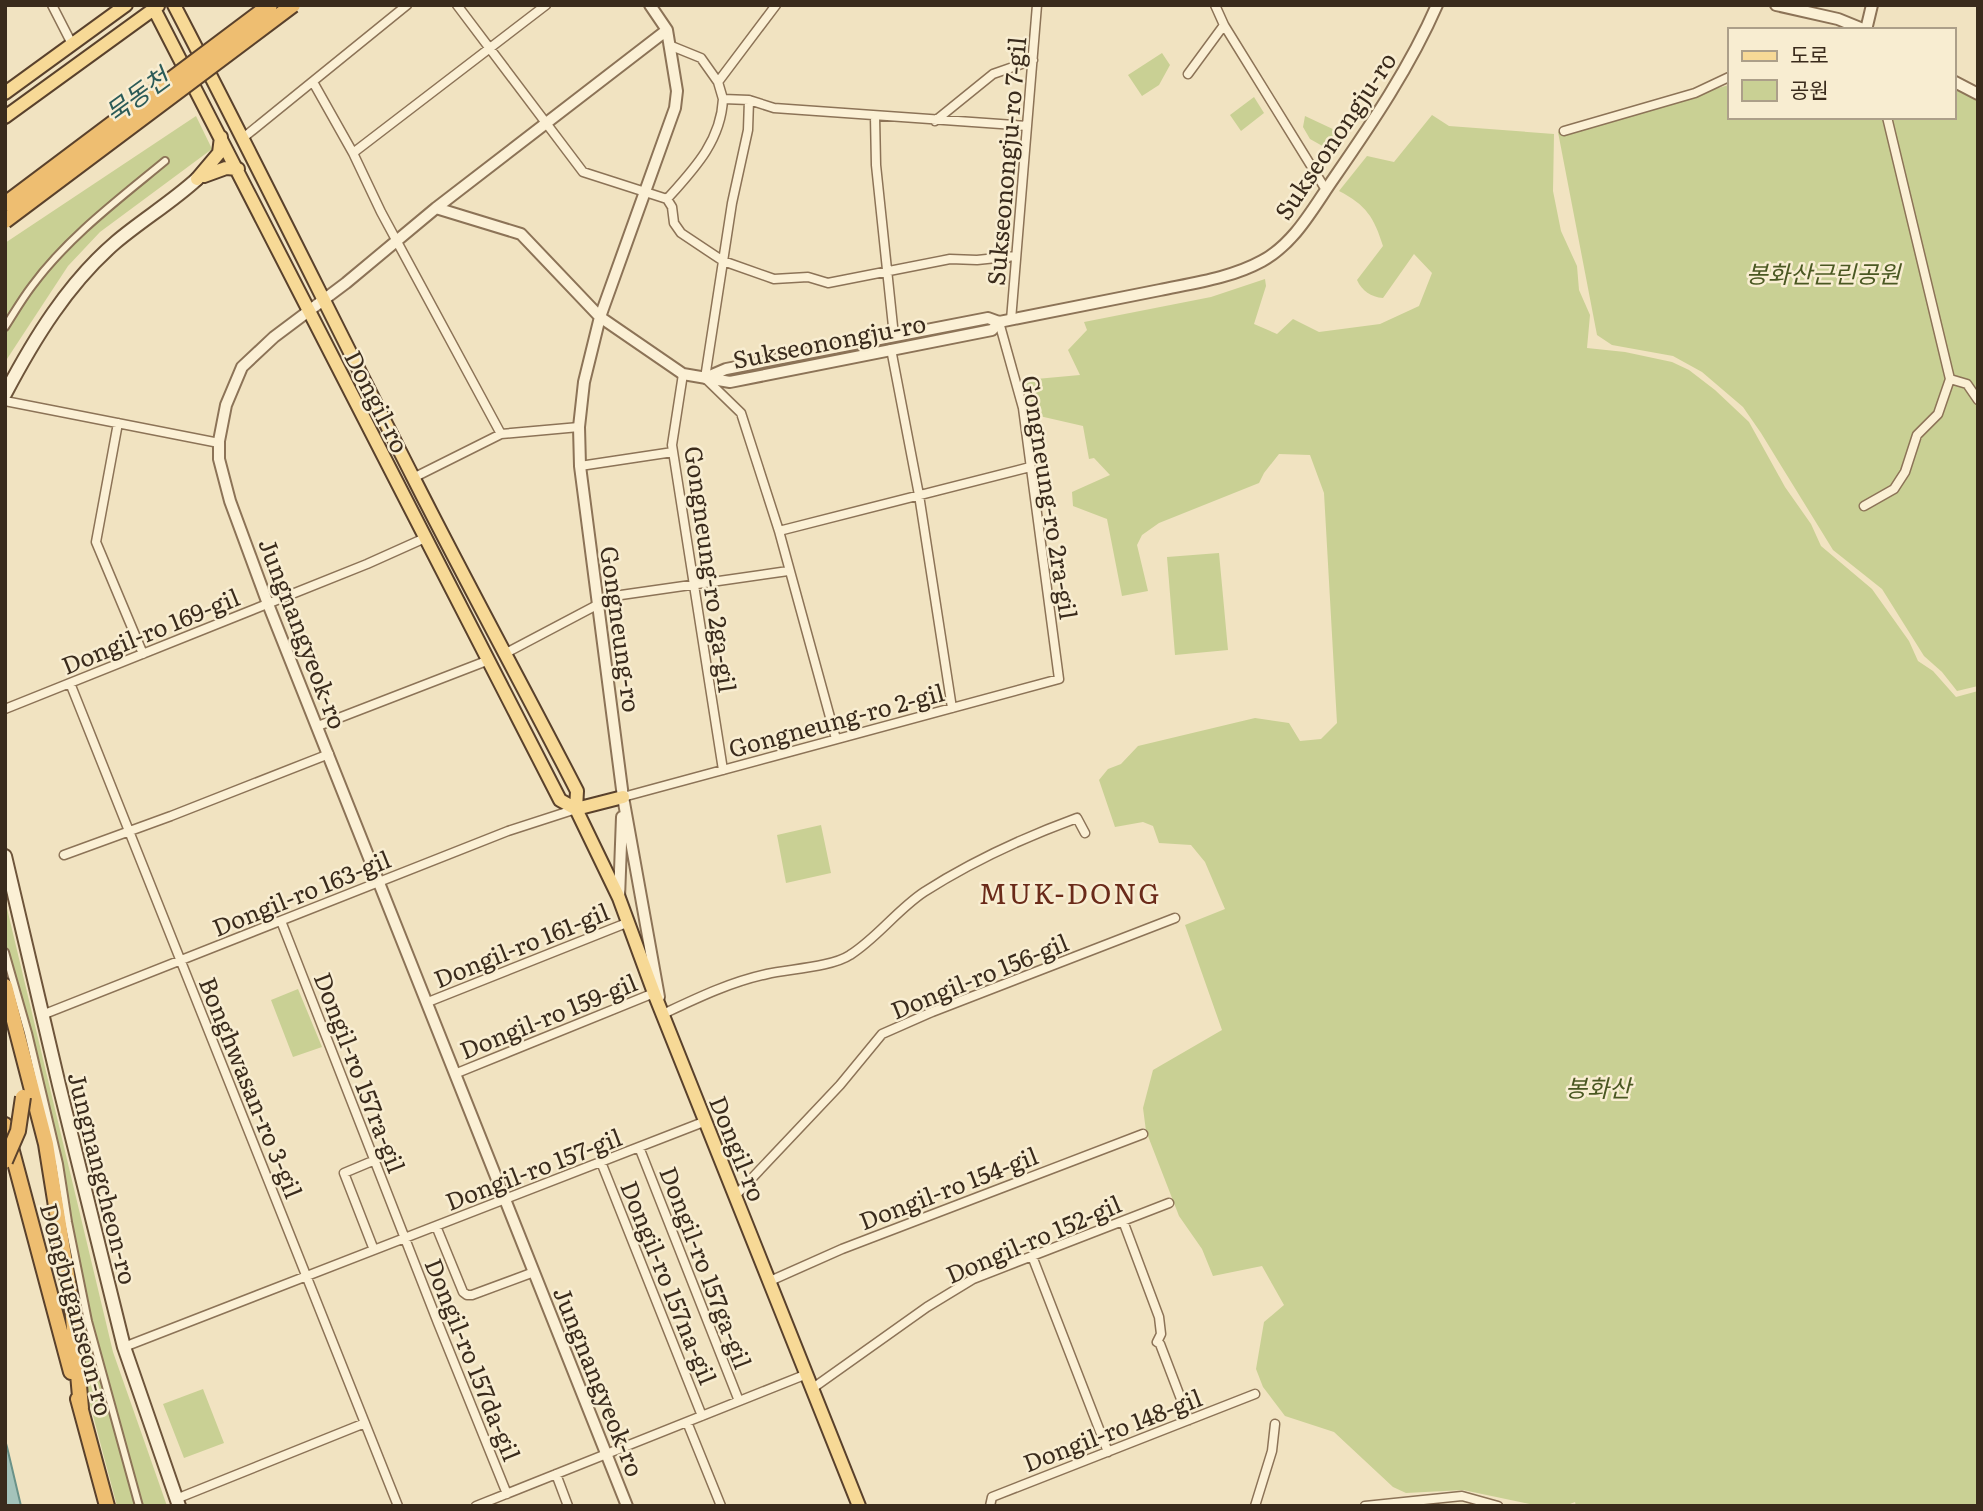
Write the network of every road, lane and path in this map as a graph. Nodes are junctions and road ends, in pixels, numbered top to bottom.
1 (52, 5) edge
2 (125, 5) edge
3 (174, 5) edge
4 (270, 5) edge
5 (293, 5) edge
6 (407, 5) edge
7 (457, 5) edge
8 (546, 5) edge
9 (650, 5) edge
10 (776, 5) edge
11 (1037, 5) edge
12 (1215, 5) edge
13 (1437, 5) edge
14 (1776, 5) edge
15 (1872, 5) edge
16 (155, 7) edge
17 (1836, 24) edge
18 (1224, 25) junction
19 (1855, 28) edge
20 (1866, 28) edge
21 (667, 30) junction
22 (72, 44) junction
23 (669, 45) junction
24 (491, 48) junction
25 (1033, 60) junction
26 (1188, 74) dead end
27 (1728, 77) edge
28 (313, 82) junction
29 (718, 82) junction
30 (1955, 82) edge
31 (5, 93) edge
32 (1978, 94) edge
33 (723, 99) junction
34 (749, 100) junction
35 (874, 116) junction
36 (5, 117) edge
37 (1887, 119) edge
38 (936, 121) junction
39 (546, 122) junction
40 (1027, 126) junction
41 (1564, 131) dead end
42 (221, 137) junction
43 (243, 138) junction
44 (353, 153) junction
45 (165, 160) dead end
46 (237, 169) junction
47 (197, 179) junction
48 (1326, 190) junction
49 (645, 193) junction
50 (667, 200) junction
51 (5, 204) edge
52 (436, 208) junction
53 (5, 221) edge
54 (398, 241) junction
55 (1017, 256) junction
56 (723, 261) junction
57 (887, 271) junction
58 (323, 301) junction
59 (309, 310) junction
60 (600, 317) junction
61 (1011, 320) junction
62 (999, 322) junction
63 (5, 327) edge
64 (894, 336) junction
65 (891, 349) junction
66 (350, 354) junction
67 (334, 361) junction
68 (683, 374) junction
69 (705, 378) junction
70 (1950, 379) junction
71 (5, 394) edge
72 (1978, 400) edge
73 (5, 401) edge
74 (118, 423) junction
75 (579, 427) junction
76 (501, 434) junction
77 (219, 443) junction
78 (673, 452) junction
79 (405, 462) junction
80 (580, 466) junction
81 (1030, 467) junction
82 (389, 469) junction
83 (413, 478) junction
84 (919, 495) junction
85 (1864, 506) dead end
86 (433, 517) junction
87 (418, 525) junction
88 (779, 531) junction
89 (425, 538) junction
90 (788, 571) junction
91 (693, 585) junction
92 (598, 603) junction
93 (268, 604) junction
94 (506, 653) junction
95 (143, 654) junction
96 (489, 660) junction
97 (1059, 679) joint
98 (70, 683) junction
99 (952, 708) junction
100 (5, 709) edge
101 (317, 726) junction
102 (836, 739) junction
103 (328, 754) junction
104 (562, 762) junction
105 (545, 770) junction
106 (723, 770) junction
107 (623, 797) junction
108 (576, 809) junction
109 (129, 831) junction
110 (1085, 833) dead end
111 (64, 855) dead end
112 (5, 856) edge
113 (380, 881) junction
114 (619, 898) junction
115 (1175, 918) dead end
116 (281, 921) junction
117 (629, 922) junction
118 (5, 952) edge
119 (181, 961) junction
120 (5, 986) edge
121 (654, 993) junction
122 (428, 1002) junction
123 (663, 1014) junction
124 (42, 1016) junction
125 (18, 1040) junction
126 (457, 1073) junction
127 (706, 1121) junction
128 (5, 1125) edge
129 (1143, 1134) dead end
130 (639, 1147) junction
131 (374, 1160) junction
132 (5, 1161) edge
133 (601, 1162) junction
134 (736, 1195) junction
135 (506, 1199) junction
136 (1169, 1203) dead end
137 (1123, 1221) junction
138 (436, 1226) junction
139 (406, 1238) junction
140 (374, 1251) junction
141 (1032, 1256) junction
142 (534, 1272) junction
143 (306, 1276) junction
144 (770, 1281) junction
145 (124, 1348) junction
146 (807, 1374) junction
147 (813, 1388) junction
148 (1255, 1394) dead end
149 (739, 1401) junction
150 (81, 1408) junction
151 (702, 1416) junction
152 (1189, 1420) junction
153 (688, 1422) junction
154 (365, 1423) junction
155 (1275, 1424) dead end
156 (1108, 1452) junction
157 (607, 1454) junction
158 (556, 1475) junction
159 (507, 1494) junction
160 (178, 1502) edge
161 (107, 1506) edge
162 (139, 1506) edge
163 (398, 1506) edge
164 (477, 1506) edge
165 (568, 1506) edge
166 (627, 1506) edge
167 (721, 1506) edge
168 (859, 1506) edge
169 (990, 1506) edge
170 (1255, 1506) edge
171 (1365, 1506) edge
172 (1498, 1506) edge

1 - 22 street
2 - 22 main road
3 - 43 main road, Dongil-ro, bridge
4 - 51 highway, bridge
5 - 53 highway, bridge
6 - 28 street
7 - 24 street
8 - 24 street
9 - 21 street, Gongneung-ro
10 - 29 street
11 - 25 street, Sukseonongju-ro 7-gil
12 - 18 street
13 - 48 street, Sukseonongju-ro
14 - 17 street
15 - 20 street
16 - 36 main road
16 - 42 main road, Dongil-ro, bridge
17 - 19 street
18 - 26 street
18 - 48 street
21 - 23 street, Gongneung-ro
21 - 39 street, Jungnangyeok-ro
22 - 31 main road
23 - 29 street
23 - 49 street, Gongneung-ro
24 - 39 street
24 - 44 street
25 - 38 street
25 - 40 street, Sukseonongju-ro 7-gil
27 - 41 street
28 - 43 street
28 - 44 street
29 - 33 street
30 - 32 street
33 - 34 street
33 - 50 street
34 - 35 street
34 - 56 street
35 - 38 street
35 - 57 street
37 - 70 street
38 - 40 street
39 - 49 street
39 - 52 street, Jungnangyeok-ro
40 - 55 street, Sukseonongju-ro 7-gil
42 - 46 main road, Dongil-ro
42 - 47 main road
43 - 58 main road, Dongil-ro
44 - 54 street
45 - 63 street
46 - 47 main road
46 - 59 main road, Dongil-ro
47 - 71 main road
48 - 61 street, Sukseonongju-ro
49 - 50 street
49 - 60 street, Gongneung-ro
50 - 56 street
52 - 54 street, Jungnangyeok-ro
52 - 60 street, Sukseonongju-ro
54 - 58 street, Jungnangyeok-ro
54 - 76 street
55 - 57 street
55 - 61 street, Sukseonongju-ro 7-gil
56 - 57 street
56 - 69 street
57 - 64 street
58 - 59 street, Jungnangyeok-ro
58 - 66 main road, Dongil-ro
59 - 67 main road, Dongil-ro
59 - 77 street, Jungnangyeok-ro
60 - 68 street, Sukseonongju-ro
60 - 75 street, Gongneung-ro
61 - 62 street, Sukseonongju-ro
62 - 64 street, Sukseonongju-ro
62 - 65 street, Sukseonongju-ro
62 - 81 street, Gongneung-ro 2ra-gil
64 - 69 street, Sukseonongju-ro
65 - 69 street, Sukseonongju-ro
65 - 84 street
66 - 67 main road
66 - 79 main road, Dongil-ro
67 - 82 main road, Dongil-ro
68 - 69 street, Sukseonongju-ro
68 - 78 street, Gongneung-ro 2ga-gil
69 - 88 street
70 - 72 street
70 - 85 street
73 - 74 street
74 - 77 street
74 - 95 street
75 - 76 street
75 - 80 street, Gongneung-ro
76 - 83 street
77 - 93 street, Jungnangyeok-ro
78 - 80 street
78 - 91 street, Gongneung-ro 2ga-gil
79 - 82 main road
79 - 83 main road, Dongil-ro
80 - 92 street, Gongneung-ro
81 - 84 street
81 - 97 street, Gongneung-ro 2ra-gil
82 - 87 main road, Dongil-ro
83 - 86 main road, Dongil-ro
84 - 88 street
84 - 99 street
86 - 87 main road
86 - 94 main road, Dongil-ro
87 - 89 main road, Dongil-ro
88 - 90 street
89 - 93 street, Dongil-ro 169-gil
89 - 96 main road, Dongil-ro
90 - 91 street
90 - 102 street
91 - 92 street
91 - 106 street, Gongneung-ro 2ga-gil
92 - 94 street
92 - 107 street, Gongneung-ro
93 - 95 street, Dongil-ro 169-gil
93 - 101 street, Jungnangyeok-ro
94 - 104 main road, Dongil-ro
95 - 98 street, Dongil-ro 169-gil
96 - 101 street
96 - 105 main road, Dongil-ro
97 - 99 street, Gongneung-ro 2-gil
98 - 100 street, Dongil-ro 169-gil
98 - 109 street, Bonghwasan-ro 3-gil
99 - 102 street, Gongneung-ro 2-gil
101 - 103 street, Jungnangyeok-ro
102 - 106 street, Gongneung-ro 2-gil
103 - 109 street
103 - 113 street, Jungnangyeok-ro
104 - 105 main road
104 - 108 main road, Dongil-ro
105 - 108 main road, Dongil-ro
106 - 107 street, Gongneung-ro 2-gil
107 - 108 main road
107 - 114 street, Gongneung-ro
107 - 123 street, Gongneung-ro
108 - 113 street, Dongil-ro 163-gil
108 - 114 main road, Dongil-ro
109 - 111 street
109 - 119 street, Bonghwasan-ro 3-gil
110 - 123 street
112 - 124 main road, Jungnangcheon-ro
113 - 116 street, Dongil-ro 163-gil
113 - 122 street, Jungnangyeok-ro
114 - 117 main road, Dongil-ro
115 - 134 street, Dongil-ro 156-gil
116 - 119 street, Dongil-ro 163-gil
116 - 131 street, Dongil-ro 157ra-gil
117 - 121 main road, Dongil-ro
117 - 122 street, Dongil-ro 161-gil
118 - 162 street
119 - 124 street, Dongil-ro 163-gil
119 - 143 street, Bonghwasan-ro 3-gil
120 - 125 highway
121 - 123 main road, Dongil-ro
121 - 126 street, Dongil-ro 159-gil
122 - 126 street, Jungnangyeok-ro
123 - 127 main road, Dongil-ro
124 - 145 main road, Jungnangcheon-ro
125 - 132 highway, bridge
125 - 150 highway
126 - 135 street, Jungnangyeok-ro
127 - 130 street, Dongil-ro 157-gil
127 - 134 main road, Dongil-ro
128 - 150 highway, Dongbuganseon-ro
129 - 144 street, Dongil-ro 154-gil
130 - 133 street, Dongil-ro 157-gil
130 - 149 street, Dongil-ro 157ga-gil
131 - 139 street, Dongil-ro 157ra-gil
131 - 140 street
133 - 135 street, Dongil-ro 157-gil
133 - 151 street, Dongil-ro 157na-gil
134 - 144 main road, Dongil-ro
135 - 138 street, Dongil-ro 157-gil
135 - 142 street, Jungnangyeok-ro
136 - 137 street, Dongil-ro 152-gil
137 - 141 street, Dongil-ro 152-gil
137 - 152 street
138 - 139 street, Dongil-ro 157-gil
138 - 142 street, Jungnangyeok-ro
139 - 140 street, Dongil-ro 157-gil
139 - 159 street, Dongil-ro 157da-gil
140 - 143 street, Dongil-ro 157-gil
141 - 147 street, Dongil-ro 152-gil
141 - 156 street
142 - 157 street, Jungnangyeok-ro
143 - 145 street, Dongil-ro 157-gil
143 - 154 street, Bonghwasan-ro 3-gil
144 - 146 main road, Dongil-ro
145 - 160 main road, Jungnangcheon-ro
146 - 147 main road, Dongil-ro
146 - 149 street
147 - 168 main road, Dongil-ro
148 - 152 street, Dongil-ro 148-gil
149 - 151 street
150 - 161 highway, Dongbuganseon-ro
151 - 153 street
152 - 156 street, Dongil-ro 148-gil
153 - 157 street
153 - 167 street
154 - 160 street
154 - 163 street, Bonghwasan-ro 3-gil
155 - 170 street
156 - 169 street, Dongil-ro 148-gil
157 - 158 street
157 - 166 street, Jungnangyeok-ro
158 - 159 street
158 - 165 street
159 - 164 street
171 - 172 street

